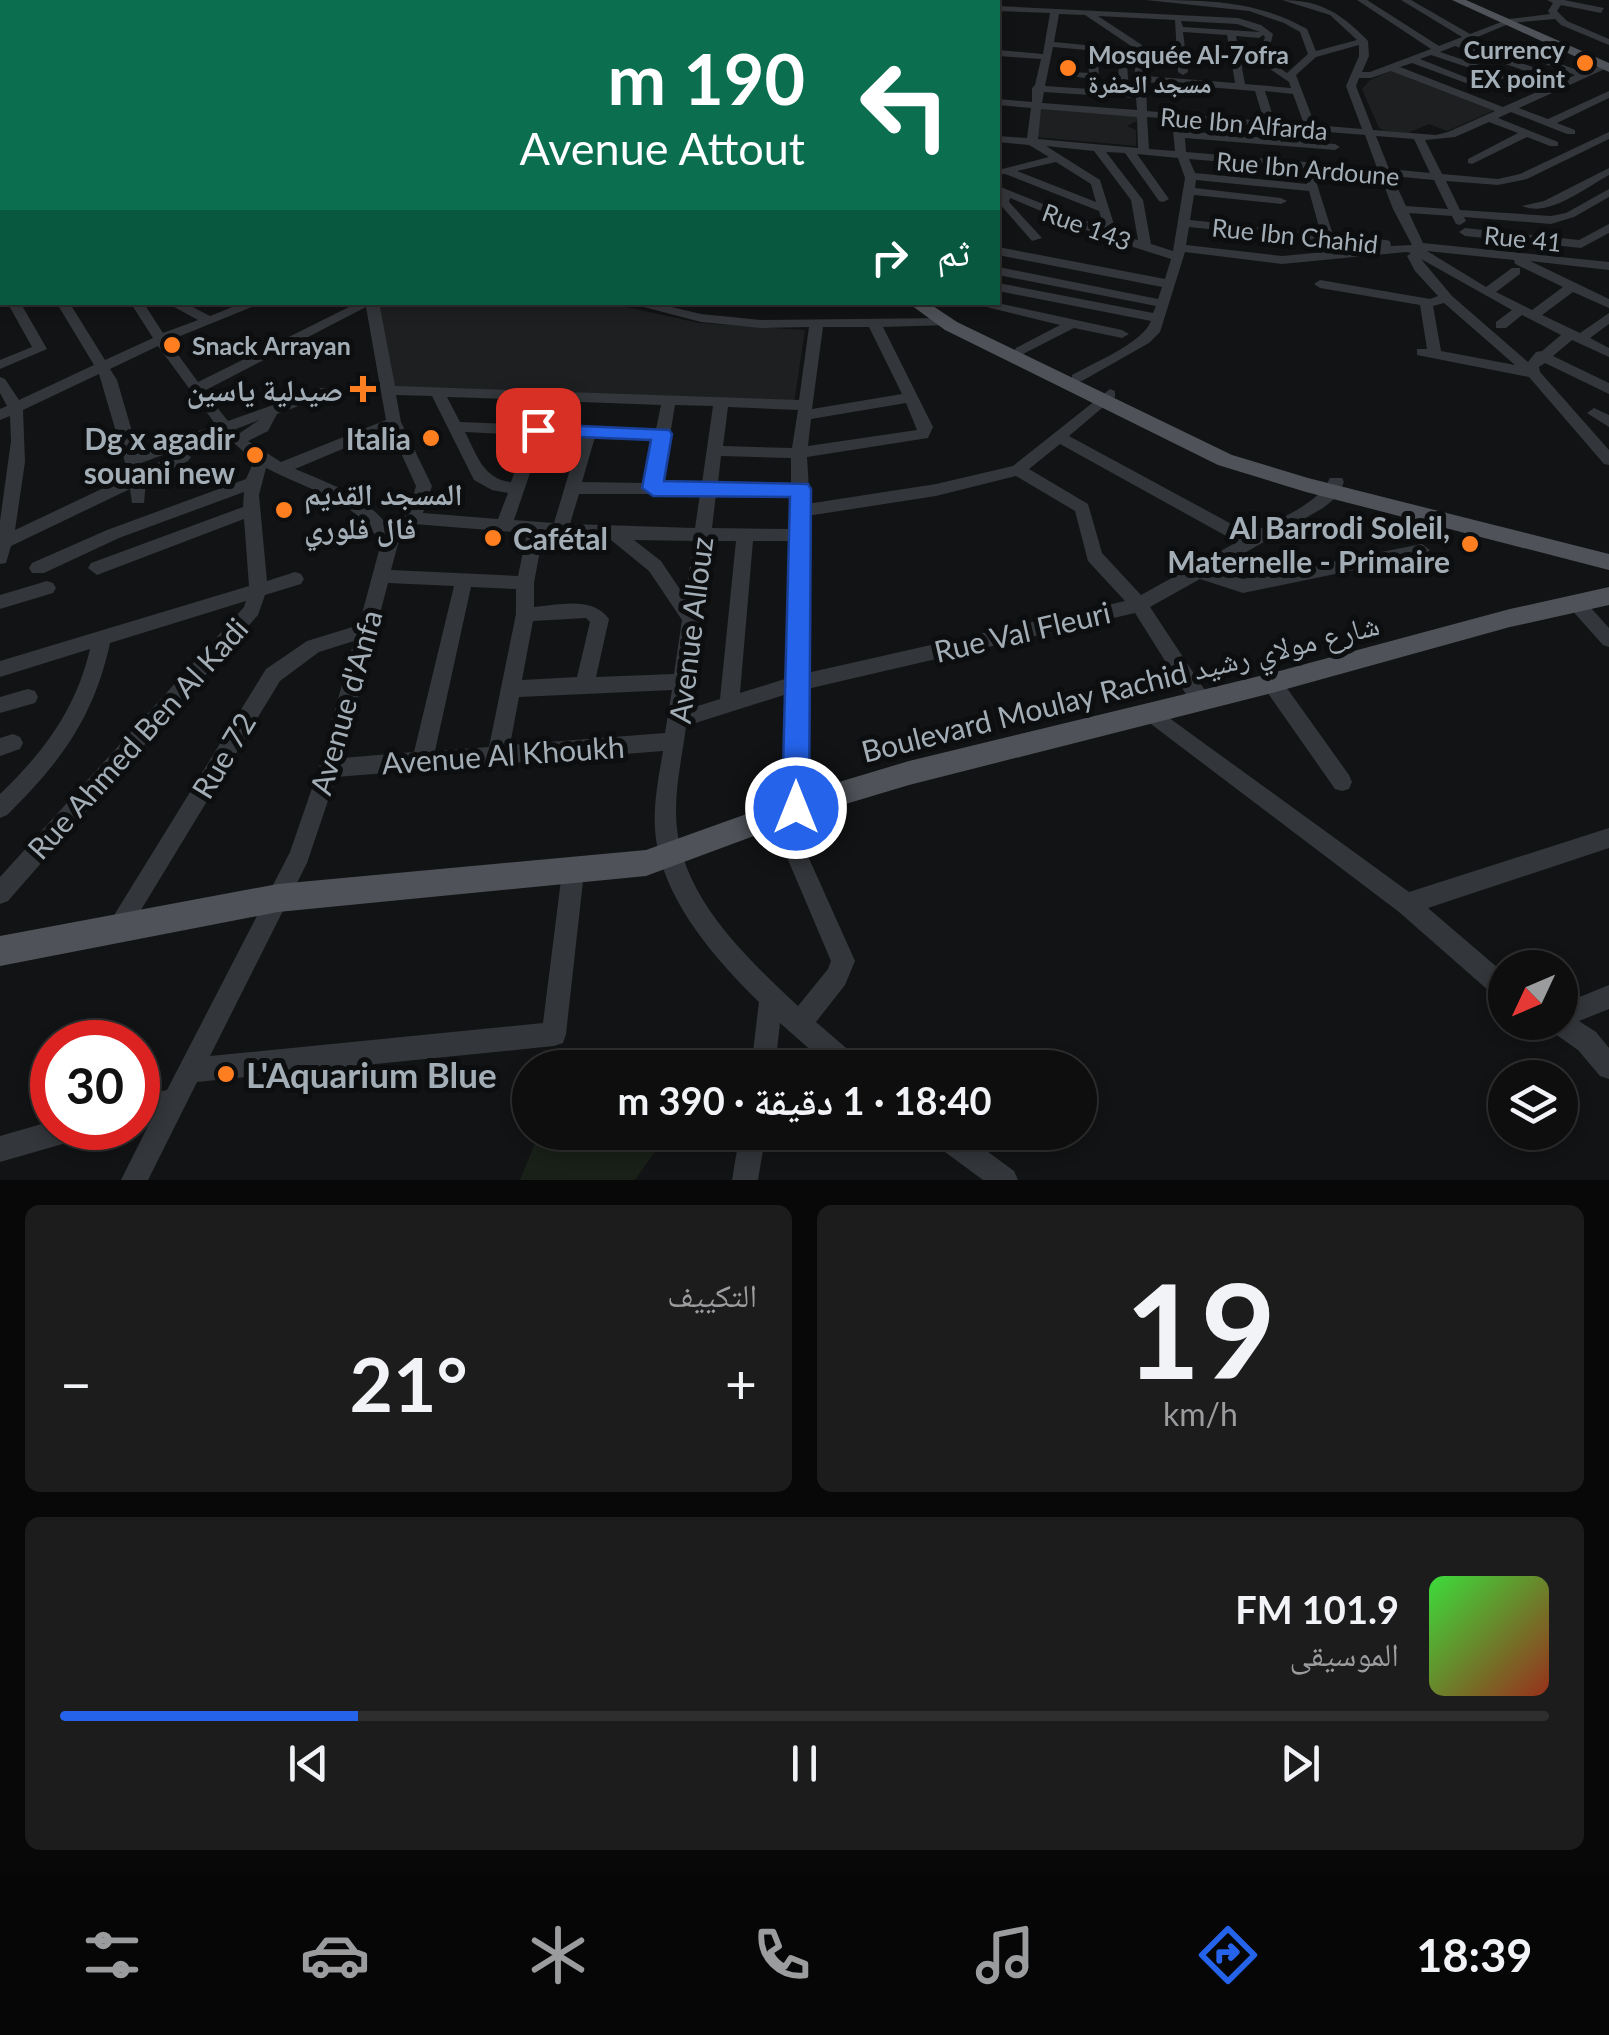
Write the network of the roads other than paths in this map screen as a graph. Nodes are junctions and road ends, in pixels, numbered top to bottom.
1 (1075, 0) edge
2 (1150, 0) edge
3 (1159, 0) edge
4 (1207, 0) edge
5 (1286, 0) edge
6 (1314, 0) edge
7 (1360, 0) edge
8 (1405, 0) edge
9 (1456, 0) edge
10 (1464, 0) edge
11 (1557, 0) edge
12 (1192, 3) junction
13 (1603, 5) edge
14 (1006, 7) edge
15 (1050, 7) edge
16 (1082, 10) junction
17 (1332, 13) junction
18 (1178, 16) junction
19 (1555, 16) junction
20 (1604, 21) dead end
21 (1509, 22) junction
22 (1178, 29) junction
23 (1231, 33) junction
24 (1534, 35) junction
25 (1270, 36) junction
26 (1469, 38) junction
27 (1362, 41) junction
28 (1609, 42) edge
29 (1454, 43) junction
30 (1049, 44) junction
31 (1504, 47) junction
32 (1435, 50) junction
33 (1000, 53) edge
34 (1486, 54) junction
35 (1313, 55) junction
36 (1048, 57) junction
37 (1411, 59) junction
38 (1093, 61) dead end
39 (1464, 64) junction
40 (1607, 66) edge
41 (1390, 67) junction
42 (1044, 74) junction
43 (1142, 74) junction
44 (1580, 74) junction
45 (1356, 75) junction
46 (1094, 76) junction
47 (1506, 77) junction
48 (1181, 78) junction
49 (1290, 79) junction
50 (1563, 82) junction
51 (1241, 83) junction
52 (1208, 85) junction
53 (1485, 87) junction
54 (1037, 88) junction
55 (1259, 88) junction
56 (1545, 90) junction
57 (1297, 91) junction
58 (1095, 92) junction
59 (1609, 94) edge
60 (1124, 95) junction
61 (1143, 96) junction
62 (1464, 96) junction
63 (1212, 98) dead end
64 (1000, 102) edge
65 (1033, 106) junction
66 (1504, 109) junction
67 (1143, 114) junction
68 (1177, 116) junction
69 (1487, 116) junction
70 (1233, 122) junction
71 (1548, 123) junction
72 (1271, 125) junction
73 (1311, 129) junction
74 (1330, 130) junction
75 (1571, 132) dead end
76 (1527, 133) junction
77 (1178, 134) junction
78 (1372, 134) junction
79 (1609, 134) edge
80 (1451, 136) junction
81 (1237, 138) junction
82 (1418, 138) junction
83 (1000, 139) edge
84 (1026, 141) junction
85 (1554, 144) dead end
86 (1334, 147) junction
87 (1000, 148) edge
88 (1098, 148) junction
89 (1130, 152) junction
90 (1144, 153) junction
91 (1568, 154) junction
92 (1059, 158) junction
93 (1183, 158) junction
94 (1582, 160) dead end
95 (1472, 161) junction
96 (1244, 162) junction
97 (1596, 166) dead end
98 (1306, 168) junction
99 (1484, 170) dead end
100 (1343, 171) junction
101 (1609, 171) edge
102 (1002, 172) edge
103 (1085, 174) junction
104 (1385, 174) junction
105 (1438, 177) junction
106 (1190, 183) junction
107 (1041, 185) junction
108 (1278, 185) junction
109 (1314, 188) junction
110 (1609, 192) edge
111 (1001, 197) edge
112 (1245, 197) junction
113 (1163, 199) dead end
114 (1281, 201) junction
115 (1397, 203) junction
116 (1528, 206) dead end
117 (1105, 208) junction
118 (1454, 208) junction
119 (1183, 223) junction
120 (1609, 228) edge
121 (1252, 231) junction
122 (1466, 232) junction
123 (1286, 235) junction
124 (1112, 236) junction
125 (1036, 238) dead end
126 (1328, 238) junction
127 (1145, 247) junction
128 (1415, 249) junction
129 (1000, 251) edge
130 (1179, 252) junction
131 (1476, 253) junction
132 (1286, 260) junction
133 (1058, 262) junction
134 (1516, 264) junction
135 (1609, 266) edge
136 (1000, 271) edge
137 (1169, 284) junction
138 (1320, 284) dead end
139 (1000, 286) edge
140 (1571, 287) junction
141 (1082, 288) junction
142 (1487, 292) junction
143 (1449, 298) junction
144 (1428, 302) junction
145 (1609, 304) edge
146 (15, 305) edge
147 (64, 305) edge
148 (138, 305) edge
149 (177, 305) edge
150 (250, 305) edge
151 (366, 305) edge
152 (646, 305) edge
153 (684, 305) edge
154 (986, 305) edge
155 (1096, 305) junction
156 (926, 307) edge
157 (1160, 311) junction
158 (1528, 312) junction
159 (1609, 317) edge
160 (209, 320) junction
161 (817, 322) junction
162 (1071, 324) junction
163 (876, 325) junction
164 (1501, 325) dead end
165 (1122, 334) junction
166 (1576, 336) junction
167 (161, 339) junction
168 (1135, 345) junction
169 (1021, 351) junction
170 (1609, 354) edge
171 (1541, 355) junction
172 (0, 365) edge
173 (103, 366) junction
174 (1533, 373) junction
175 (1077, 378) junction
176 (0, 382) edge
177 (198, 388) junction
178 (1609, 389) edge
179 (386, 390) junction
180 (436, 390) junction
181 (326, 391) dead end
182 (549, 396) junction
183 (1105, 397) junction
184 (912, 398) junction
185 (669, 400) junction
186 (721, 402) junction
187 (803, 410) junction
188 (271, 411) junction
189 (8, 412) edge
190 (1594, 413) dead end
191 (394, 422) junction
192 (1609, 422) edge
193 (227, 427) junction
194 (454, 427) junction
195 (538, 430) junction
196 (589, 432) junction
197 (662, 434) junction
198 (1058, 436) junction
199 (238, 440) junction
200 (16, 443) junction
201 (714, 451) junction
202 (0, 453) edge
203 (799, 453) junction
204 (183, 457) dead end
205 (263, 459) junction
206 (133, 460) junction
207 (1609, 460) edge
208 (282, 468) junction
209 (1018, 470) junction
210 (138, 479) junction
211 (7, 480) edge
212 (252, 483) junction
213 (1334, 487) junction
214 (518, 488) junction
215 (573, 488) junction
216 (653, 488) junction
217 (801, 489) junction
218 (710, 490) junction
219 (138, 499) dead end
220 (252, 510) junction
221 (801, 511) junction
222 (1434, 512) junction
223 (410, 518) junction
224 (504, 526) junction
225 (536, 528) junction
226 (560, 530) junction
227 (615, 534) junction
228 (745, 535) junction
229 (800, 535) junction
230 (701, 536) junction
231 (390, 542) junction
232 (1251, 542) junction
233 (1, 549) edge
234 (1422, 550) dead end
235 (1609, 550) edge
236 (1609, 562) edge
237 (38, 568) dead end
238 (97, 568) dead end
239 (1200, 572) junction
240 (380, 576) junction
241 (296, 579) dead end
242 (464, 580) junction
243 (525, 583) junction
244 (47, 588) dead end
245 (259, 589) junction
246 (1609, 596) edge
247 (0, 602) edge
248 (1576, 603) junction
249 (1139, 605) junction
250 (525, 614) junction
251 (690, 618) junction
252 (366, 630) junction
253 (102, 637) junction
254 (1609, 640) edge
255 (0, 670) edge
256 (683, 682) junction
257 (796, 682) junction
258 (1272, 683) junction
259 (585, 685) junction
260 (510, 690) junction
261 (28, 697) dead end
262 (1201, 701) junction
263 (730, 703) junction
264 (0, 706) edge
265 (1150, 712) junction
266 (678, 730) junction
267 (498, 754) junction
268 (423, 758) junction
269 (329, 768) junction
270 (1342, 782) dead end
271 (0, 808) edge
272 (787, 812) junction
273 (1609, 838) edge
274 (670, 857) junction
275 (573, 872) junction
276 (0, 892) edge
277 (278, 898) junction
278 (1406, 904) junction
279 (119, 925) junction
280 (0, 951) edge
281 (1488, 975) edge
282 (772, 997) junction
283 (1609, 997) edge
284 (1578, 1011) edge
285 (800, 1023) junction
286 (1578, 1034) edge
287 (765, 1050) edge
288 (830, 1050) edge
289 (1609, 1068) edge
290 (192, 1070) junction
291 (176, 1100) junction
292 (160, 1104) edge
293 (30, 1140) edge
294 (0, 1149) edge
295 (750, 1150) edge
296 (963, 1150) edge
297 (134, 1180) edge
298 (744, 1180) edge
299 (1005, 1180) edge

1 - 16 street
2 - 3 street
3 - 12 street
4 - 12 street
5 - 17 street
6 - 17 street
7 - 32 street
8 - 26 street
9 - 21 main road
10 - 21 main road
11 - 13 street
11 - 19 street
12 - 35 street
13 - 20 street
14 - 15 street
15 - 16 street
15 - 30 street
16 - 18 street
16 - 43 street
17 - 27 street
18 - 22 street
18 - 25 street
19 - 21 street
19 - 28 street
21 - 24 main road
21 - 26 street
21 - 40 main road
22 - 23 street
22 - 48 street
23 - 25 street
23 - 51 street
24 - 31 street
24 - 40 main road
25 - 49 street
26 - 29 street
27 - 35 street
27 - 45 street
29 - 32 street
29 - 34 street
30 - 36 street
30 - 60 street
31 - 34 street
31 - 44 street
32 - 37 street
32 - 39 street
33 - 36 street
34 - 39 street
34 - 50 street
35 - 49 street
36 - 42 street
37 - 41 street
37 - 53 street
38 - 46 street
39 - 47 street
40 - 44 street
41 - 45 street
41 - 62 street
42 - 46 street
42 - 54 street
43 - 48 street
43 - 61 street
44 - 50 street
45 - 78 street
46 - 58 street
47 - 53 street
47 - 56 street
48 - 51 street
48 - 52 street
49 - 57 street
50 - 56 street
51 - 52 street
51 - 55 street
52 - 63 street
53 - 62 street
54 - 58 street
54 - 65 street
55 - 57 street
55 - 72 street
56 - 66 street
57 - 73 street
58 - 60 street
59 - 71 street
60 - 61 street
61 - 67 street
62 - 66 street
64 - 65 street, Rue Ibn Alfarda
65 - 67 street, Rue Ibn Alfarda
65 - 84 street
66 - 69 street
66 - 71 street
67 - 68 street, Rue Ibn Alfarda
67 - 90 street
68 - 70 street, Rue Ibn Alfarda
68 - 77 street
69 - 76 street
69 - 80 street
70 - 72 street, Rue Ibn Alfarda
70 - 81 street
71 - 75 street
72 - 73 street, Rue Ibn Alfarda
73 - 74 street, Rue Ibn Alfarda
74 - 78 street, Rue Ibn Alfarda
74 - 86 street
76 - 85 street
76 - 95 street
77 - 81 street
77 - 93 street
78 - 82 street, Rue Ibn Alfarda
78 - 104 street
79 - 91 street, Rue Ibn Ardoune
80 - 82 street, Rue Ibn Alfarda
80 - 95 street
81 - 86 street
81 - 96 street
82 - 105 street
83 - 84 street, Rue Ibn Ardoune
84 - 87 street
84 - 88 street, Rue Ibn Ardoune
84 - 92 street
86 - 100 street
88 - 89 street, Rue Ibn Ardoune
88 - 127 street
89 - 90 street, Rue Ibn Ardoune
89 - 113 street
90 - 93 street, Rue Ibn Ardoune
91 - 94 street
91 - 105 street, Rue Ibn Ardoune
92 - 102 street
92 - 103 street
93 - 96 street, Rue Ibn Ardoune
93 - 106 street
95 - 99 street
96 - 98 street, Rue Ibn Ardoune
97 - 101 street
98 - 100 street, Rue Ibn Ardoune
98 - 109 street
100 - 104 street, Rue Ibn Ardoune
101 - 116 street
102 - 107 street
103 - 107 street
103 - 117 street
104 - 105 street, Rue Ibn Ardoune
104 - 115 street
105 - 118 street
106 - 108 street
106 - 112 street
106 - 119 street
107 - 117 street
108 - 109 street
108 - 114 street
109 - 126 street
110 - 118 street
111 - 124 street, Rue 143
111 - 125 street
112 - 114 street
112 - 121 street
114 - 123 street
115 - 118 street
115 - 128 street
117 - 124 street
118 - 122 street
119 - 121 street, Rue Ibn Chahid
119 - 130 street
120 - 122 street, Rue 41
121 - 123 street, Rue Ibn Chahid
122 - 131 street
123 - 126 street, Rue Ibn Chahid
123 - 132 street
124 - 127 street, Rue 143
126 - 128 street, Rue Ibn Chahid
127 - 130 street, Rue 143
128 - 131 street, Rue Ibn Chahid
128 - 132 street, Rue Ibn Chahid
128 - 142 street
128 - 143 street
129 - 133 street
130 - 132 street, Rue 143
130 - 137 street
131 - 134 street, Rue Ibn Chahid
133 - 137 street
133 - 141 street
134 - 135 street, Rue Ibn Chahid
134 - 140 street
134 - 142 street
136 - 141 street
137 - 157 street
138 - 144 street
139 - 155 street
140 - 145 street
140 - 158 street
141 - 155 street
141 - 157 street
142 - 158 street
143 - 144 street
143 - 174 street
144 - 174 street
146 - 172 street
147 - 173 street
148 - 167 street
149 - 160 street
150 - 160 street
151 - 177 street
151 - 179 street
152 - 161 street
153 - 156 street
154 - 162 street
155 - 157 street
155 - 165 street
156 - 163 street
156 - 169 main road
156 - 183 main road
157 - 168 street
158 - 164 street
158 - 166 street
159 - 166 street
160 - 167 street
161 - 163 street
161 - 187 street
162 - 165 street
162 - 169 street
163 - 184 street
165 - 168 street
166 - 170 street
166 - 171 street
167 - 173 street
167 - 177 street
168 - 175 street
169 - 175 main road
171 - 174 street
171 - 178 street
173 - 189 street
173 - 206 street
174 - 207 street
175 - 183 main road
176 - 189 street
177 - 193 street
179 - 180 street
179 - 191 street
180 - 182 street
180 - 194 street
181 - 188 street
182 - 185 street
182 - 195 street
183 - 198 street
183 - 213 main road
184 - 187 street
184 - 203 street
185 - 186 street
185 - 197 street
186 - 187 street
186 - 201 street, Avenue Allouz
187 - 203 street
188 - 193 street
188 - 199 street
189 - 200 street
190 - 192 street
191 - 208 street
191 - 223 street
193 - 199 street
193 - 206 street
194 - 195 street
194 - 214 street
195 - 196 street
195 - 214 street
196 - 197 street
196 - 215 street
197 - 216 street
198 - 209 street
198 - 232 street
199 - 205 street
200 - 202 street
200 - 211 street
201 - 203 street
201 - 218 street, Avenue Allouz
203 - 217 street
204 - 210 street
205 - 208 street
205 - 212 street, Rue Ahmed Ben Al Kadi
206 - 210 street
208 - 231 street
209 - 221 street
209 - 249 street
210 - 219 street
210 - 233 street
211 - 233 street
212 - 220 street, Rue Ahmed Ben Al Kadi
212 - 237 street
213 - 222 main road
213 - 232 street, Rue Val Fleuri
214 - 224 street
215 - 216 street
215 - 226 street
216 - 218 street
217 - 218 street
217 - 221 street
218 - 230 street, Avenue Allouz
220 - 238 street
220 - 245 street, Rue Ahmed Ben Al Kadi
221 - 229 street
222 - 235 main road
222 - 236 main road
223 - 224 street
223 - 231 street
224 - 225 street
225 - 226 street
225 - 243 street
226 - 227 street
227 - 230 street
227 - 251 street
228 - 229 street
228 - 230 street
228 - 263 street
229 - 257 street
230 - 251 street, Avenue Allouz
231 - 240 street, Avenue d'Anfa
232 - 239 street, Rue Val Fleuri
234 - 239 street
239 - 249 street, Rue Val Fleuri
240 - 242 street
240 - 252 street, Avenue d'Anfa
241 - 245 street
242 - 243 street
242 - 268 street
243 - 250 street
244 - 247 street
245 - 253 street
245 - 276 street, Rue Ahmed Ben Al Kadi
246 - 248 main road, Boulevard Moulay Rachid شارع مولاي رشيد
248 - 254 street
248 - 258 main road, Boulevard Moulay Rachid شارع مولاي رشيد
249 - 257 street, Rue Val Fleuri
249 - 262 street
250 - 259 street
250 - 260 street
251 - 256 street, Avenue Allouz
252 - 269 street, Avenue d'Anfa
252 - 279 street, Rue 72
253 - 255 street
253 - 271 street
256 - 259 street
256 - 266 street, Avenue Allouz
257 - 263 street, Rue Val Fleuri
257 - 272 street
258 - 262 main road, Boulevard Moulay Rachid شارع مولاي رشيد
258 - 270 street
259 - 260 street
260 - 267 street
261 - 264 street
262 - 265 main road, Boulevard Moulay Rachid شارع مولاي رشيد
263 - 266 street, Rue Val Fleuri
265 - 272 main road, Boulevard Moulay Rachid شارع مولاي رشيد
265 - 278 street
266 - 267 street, Avenue Al Khoukh
266 - 274 street, Avenue Allouz
267 - 268 street, Avenue Al Khoukh
268 - 269 street, Avenue Al Khoukh
269 - 277 street, Avenue d'Anfa
272 - 274 main road, Boulevard Moulay Rachid شارع مولاي رشيد
272 - 285 street
273 - 278 street
274 - 275 main road, Boulevard Moulay Rachid شارع مولاي رشيد
274 - 282 street
275 - 277 main road, Boulevard Moulay Rachid شارع مولاي رشيد
275 - 290 street
277 - 279 main road, Boulevard Moulay Rachid شارع مولاي رشيد
277 - 290 street, Avenue d'Anfa
278 - 281 street
279 - 280 main road, Boulevard Moulay Rachid شارع مولاي رشيد
282 - 285 street
282 - 287 street
283 - 284 street
285 - 288 street
286 - 289 street
290 - 291 street, Avenue d'Anfa
291 - 292 street
291 - 297 street, Avenue d'Anfa
293 - 294 street
295 - 298 street
296 - 299 street

